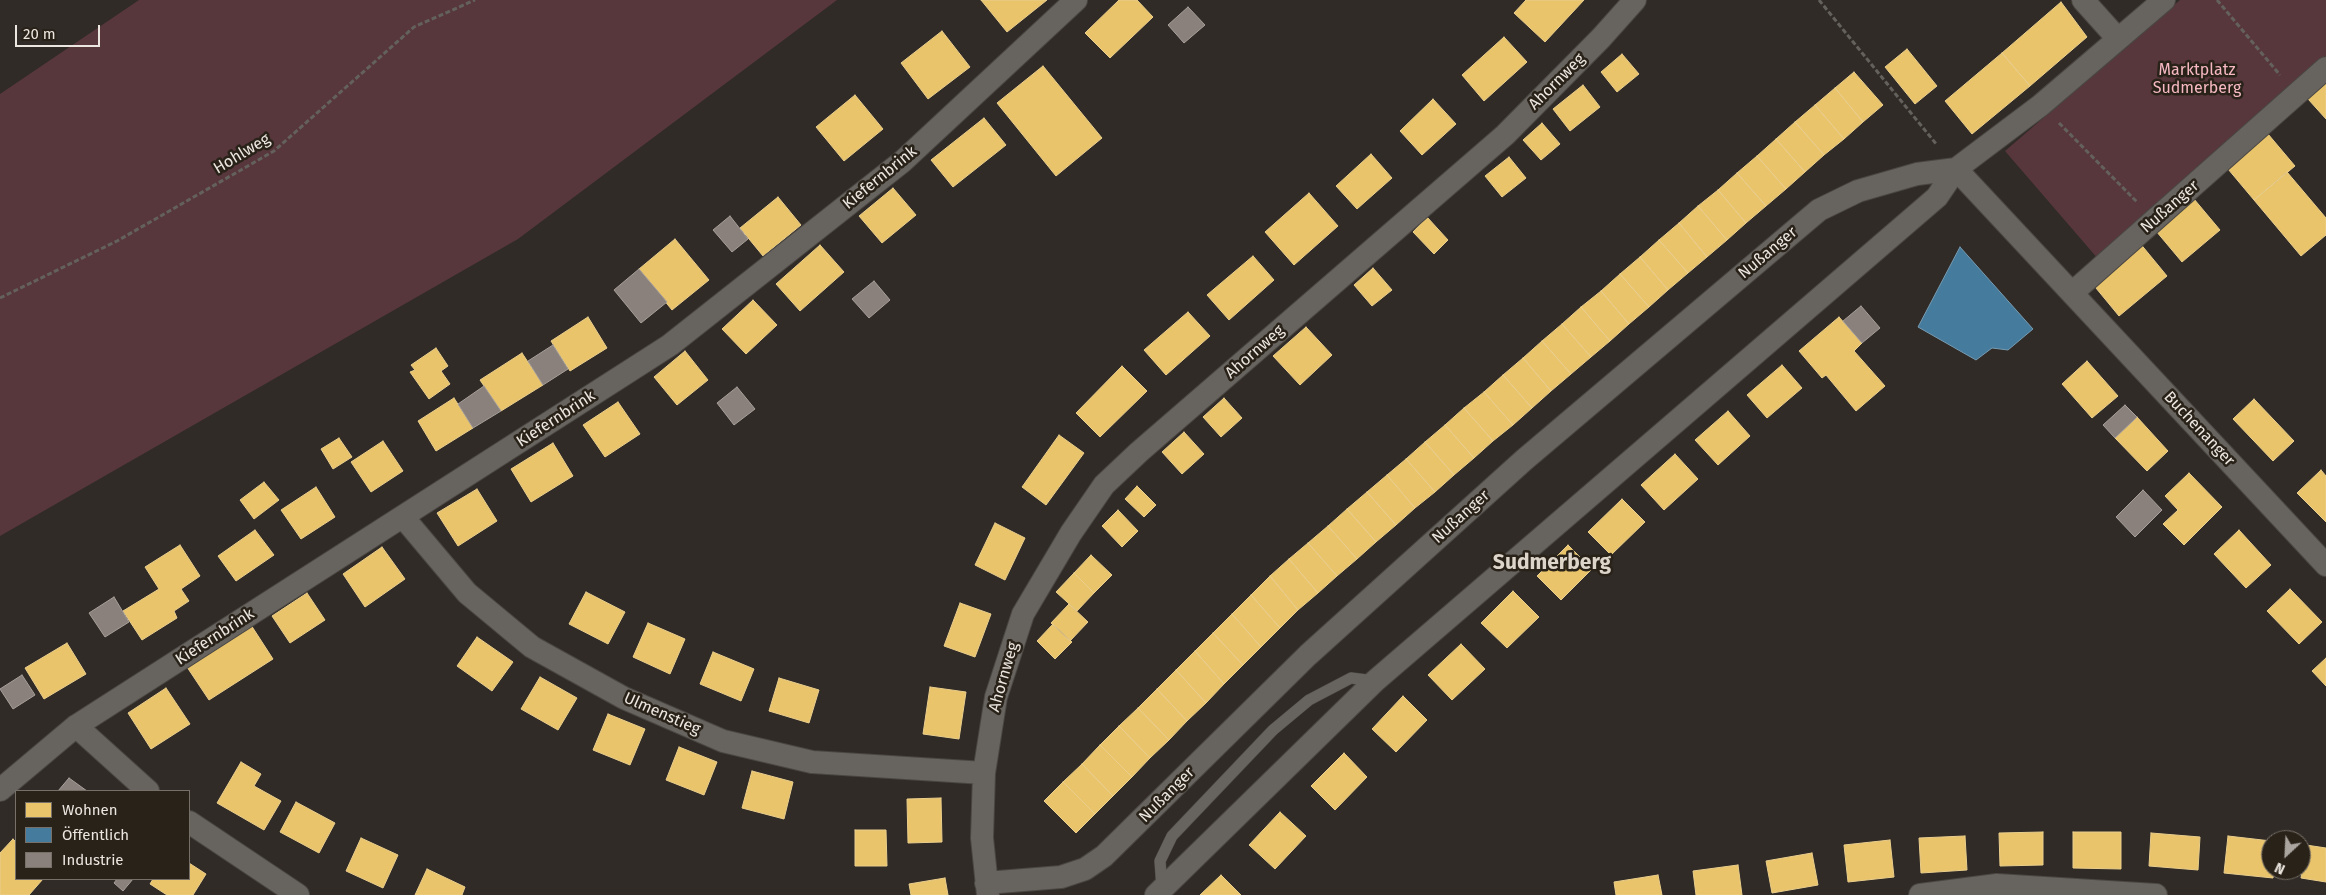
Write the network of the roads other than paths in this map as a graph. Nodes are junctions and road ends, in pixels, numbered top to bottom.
1 (1076, 0) edge
2 (1634, 0) edge
3 (2083, 0) edge
4 (2164, 0) edge
5 (2118, 39) junction
6 (2326, 68) edge
7 (1956, 169) junction
8 (2072, 293) junction
9 (403, 517) junction
10 (2326, 565) edge
11 (1376, 681) junction
12 (76, 726) junction
13 (984, 773) junction
14 (0, 790) edge
15 (147, 790) edge
16 (190, 823) edge
17 (987, 889) edge
18 (1159, 892) edge
19 (298, 895) edge
20 (1920, 895) edge
21 (2156, 895) edge

1 - 9 street, Kiefernbrink
2 - 13 street, Ahornweg
3 - 5 street
4 - 5 street, Nußanger
5 - 7 street, Nußanger
6 - 8 street, Nußanger
7 - 8 street
7 - 11 street, Nußanger
7 - 17 street, Nußanger
8 - 10 street, Buchenanger
9 - 12 street, Kiefernbrink
9 - 13 street, Ulmenstieg
11 - 18 street, Nußanger
11 - 18 lane
12 - 14 street, Kiefernbrink
12 - 15 street
13 - 17 street, Ahornweg
16 - 19 street
20 - 21 street

